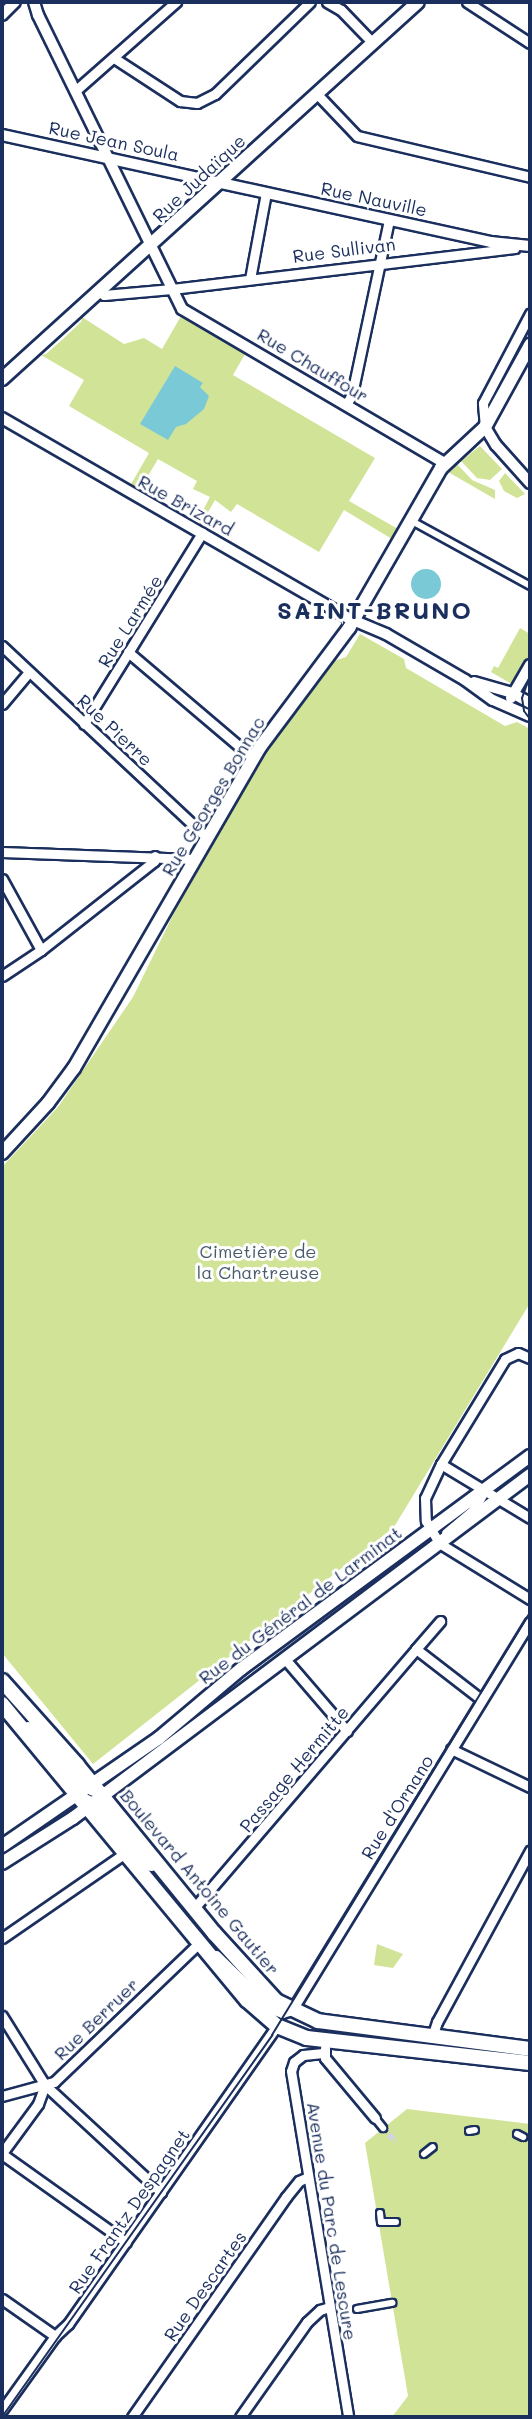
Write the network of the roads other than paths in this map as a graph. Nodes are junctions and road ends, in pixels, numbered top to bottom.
1 (15, 2) edge
2 (34, 2) edge
3 (176, 2) edge
4 (310, 2) edge
5 (327, 2) edge
6 (418, 2) edge
7 (467, 2) edge
8 (2, 15) edge
9 (373, 43) junction
10 (530, 43) edge
11 (114, 58) junction
12 (75, 91) junction
13 (317, 94) junction
14 (2, 135) edge
15 (108, 159) junction
16 (530, 177) edge
17 (220, 182) junction
18 (266, 193) junction
19 (389, 220) junction
20 (464, 236) junction
21 (151, 245) junction
22 (527, 248) edge
23 (460, 254) junction
24 (379, 264) junction
25 (250, 279) junction
26 (172, 289) junction
27 (99, 292) junction
28 (530, 314) edge
29 (530, 345) edge
30 (2, 379) edge
31 (346, 405) junction
32 (2, 418) edge
33 (485, 427) junction
34 (445, 463) junction
35 (530, 483) edge
36 (412, 521) junction
37 (202, 533) junction
38 (530, 586) edge
39 (353, 620) junction
40 (2, 646) edge
41 (128, 653) junction
42 (530, 665) edge
43 (29, 671) junction
44 (465, 680) junction
45 (512, 693) junction
46 (530, 703) edge
47 (2, 704) edge
48 (514, 711) junction
49 (530, 716) edge
50 (84, 724) junction
51 (253, 758) junction
52 (207, 838) junction
53 (2, 852) edge
54 (155, 856) junction
55 (194, 859) junction
56 (2, 879) edge
57 (41, 950) junction
58 (2, 976) edge
59 (2, 1153) edge
60 (530, 1358) edge
61 (530, 1456) edge
62 (441, 1464) junction
63 (530, 1475) edge
64 (485, 1490) junction
65 (499, 1498) junction
66 (530, 1518) edge
67 (430, 1530) junction
68 (439, 1543) junction
69 (530, 1599) edge
70 (440, 1622) dead end
71 (530, 1622) edge
72 (416, 1650) junction
73 (285, 1659) junction
74 (3, 1686) edge
75 (482, 1700) junction
76 (2, 1704) edge
77 (347, 1731) junction
78 (451, 1749) junction
79 (530, 1787) edge
80 (90, 1796) junction
81 (2, 1846) edge
82 (530, 1851) edge
83 (125, 1853) junction
84 (2, 1863) edge
85 (190, 1902) junction
86 (2, 1938) edge
87 (198, 1941) junction
88 (292, 2010) junction
89 (2, 2016) edge
90 (277, 2026) junction
91 (432, 2037) junction
92 (325, 2047) junction
93 (530, 2049) edge
94 (530, 2063) edge
95 (45, 2085) junction
96 (2, 2096) edge
97 (375, 2118) joint
98 (383, 2128) tunnel mouth
99 (2, 2154) edge
100 (308, 2176) junction
101 (161, 2192) junction
102 (380, 2213) dead end
103 (394, 2213) dead end
104 (126, 2242) junction
105 (2, 2299) edge
106 (390, 2303) dead end
107 (378, 2305) dead end
108 (329, 2307) junction
109 (55, 2336) junction
110 (2, 2410) edge
111 (132, 2417) edge
112 (240, 2417) edge
113 (348, 2417) edge

1 - 8 street
2 - 12 street, Rue Chauffour
3 - 11 street
4 - 11 street
5 - 9 street
6 - 9 main road, Rue Judaïque
7 - 10 street
9 - 13 main road, Rue Judaïque
11 - 12 street
12 - 15 street, Rue Chauffour
13 - 16 street
13 - 17 main road, Rue Judaïque
14 - 15 street, Rue Jean Soula
15 - 17 street, Rue Jean Soula
15 - 21 street, Rue Chauffour
17 - 18 street, Rue Nauville
17 - 21 main road, Rue Judaïque
18 - 19 street, Rue Nauville
18 - 25 street
19 - 20 street, Rue Nauville
19 - 24 street
20 - 22 street, Rue Nauville
20 - 23 street
21 - 26 street, Rue Chauffour
21 - 27 main road, Rue Judaïque
22 - 23 street, Rue Sullivan
23 - 24 street, Rue Sullivan
24 - 25 street, Rue Sullivan
24 - 31 street
25 - 26 street, Rue Sullivan
26 - 27 street, Rue Sullivan
26 - 31 street, Rue Chauffour
27 - 30 main road, Rue Judaïque
28 - 33 street
29 - 33 main road, Rue Georges Bonnac
31 - 34 street, Rue Chauffour
32 - 37 street, Rue Brizard
33 - 34 main road, Rue Georges Bonnac
33 - 35 street
34 - 36 main road, Rue Georges Bonnac
36 - 38 street
36 - 39 main road, Rue Georges Bonnac
37 - 39 street, Rue Brizard
37 - 41 street, Rue Larmée
39 - 44 street, Rue Brizard
39 - 51 main road, Rue Georges Bonnac
40 - 43 street, Rue Pierre
41 - 50 street, Rue Larmée
41 - 51 street
42 - 45 street
43 - 47 street
43 - 50 street, Rue Pierre
44 - 45 street
44 - 48 street
45 - 46 street
45 - 48 street
48 - 49 street
50 - 52 street, Rue Pierre
51 - 52 main road, Rue Georges Bonnac
52 - 55 main road, Rue Georges Bonnac
53 - 54 street
54 - 55 street
54 - 57 street
55 - 59 main road, Rue Georges Bonnac
56 - 57 street
57 - 58 street
60 - 62 street
61 - 64 main road, Rue du Général de Larminat
62 - 64 street
62 - 67 street
63 - 65 main road, Rue du Général de Larminat
64 - 65 street
64 - 67 main road, Rue du Général de Larminat
64 - 68 street
65 - 66 street
65 - 68 main road, Rue du Général de Larminat
67 - 68 street
67 - 80 main road, Rue du Général de Larminat
68 - 69 street
68 - 73 main road, Rue du Général de Larminat
70 - 72 street, Passage Hermitte
71 - 75 street, Rue d'Ornano
72 - 75 street
72 - 77 street, Passage Hermitte
73 - 77 street
73 - 80 main road, Rue du Général de Larminat
74 - 80 main road, Boulevard Antoine Gautier
75 - 78 street, Rue d'Ornano
76 - 80 main road, Boulevard Antoine Gautier
77 - 85 street, Passage Hermitte
78 - 79 street
78 - 88 street, Rue d'Ornano
80 - 81 main road
80 - 83 main road, Boulevard Antoine Gautier
80 - 84 main road
80 - 85 main road, Boulevard Antoine Gautier
82 - 91 street
83 - 86 street
83 - 87 main road, Boulevard Antoine Gautier
85 - 88 main road, Boulevard Antoine Gautier
87 - 88 street, Boulevard Antoine Gautier
87 - 90 main road, Boulevard Antoine Gautier
87 - 95 street, Rue Berruer
88 - 91 main road
89 - 95 street
90 - 92 main road
90 - 101 street, Rue Frantz Despagnet
91 - 93 main road
92 - 94 main road
92 - 97 street
92 - 100 street, Avenue du Parc de Lescure
95 - 96 street, Rue Berruer
95 - 99 street
95 - 101 street
97 - 98 street
99 - 104 street
100 - 108 street, Avenue du Parc de Lescure
100 - 111 street, Rue Descartes
101 - 104 street, Rue Frantz Despagnet
102 - 103 street
104 - 109 street, Rue Frantz Despagnet
105 - 109 street
106 - 107 street
108 - 112 street
108 - 113 street, Avenue du Parc de Lescure
109 - 110 street, Rue Frantz Despagnet

